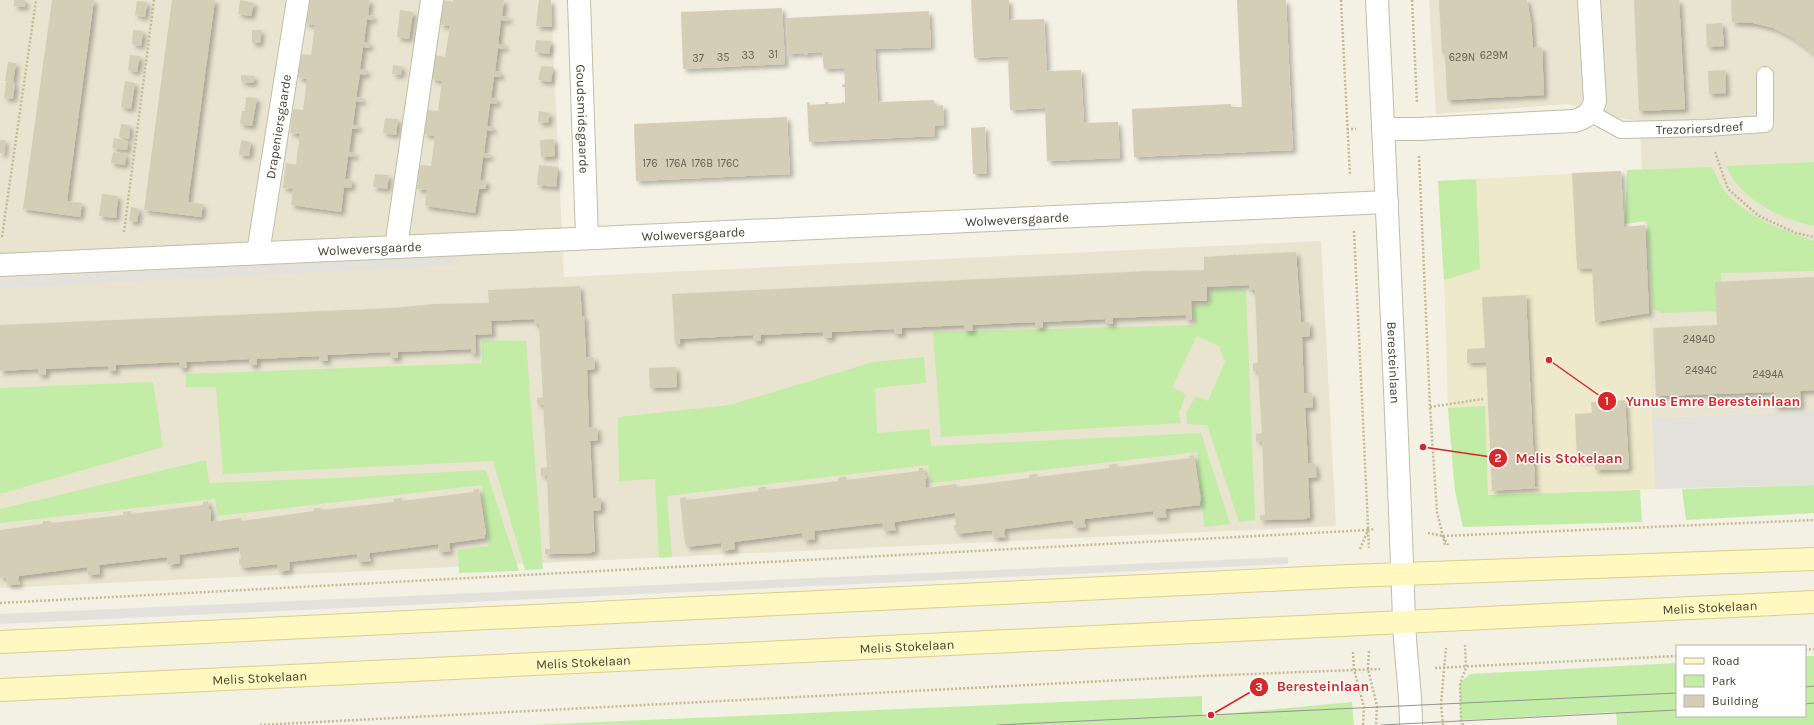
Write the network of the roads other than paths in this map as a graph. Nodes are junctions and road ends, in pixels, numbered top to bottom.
1 (298, 0) edge
2 (432, 0) edge
3 (579, 0) edge
4 (1377, 0) edge
5 (1589, 0) edge
6 (1765, 75) dead end
7 (1590, 113) junction
8 (1383, 129) junction
9 (1387, 202) junction
10 (587, 238) junction
11 (396, 247) junction
12 (258, 254) junction
13 (0, 265) edge
14 (1814, 559) edge
15 (1403, 574) junction
16 (1814, 602) edge
17 (1404, 621) junction
18 (0, 642) edge
19 (0, 690) edge
20 (1411, 725) edge

1 - 12 street, Drapeniersgaarde
2 - 11 street
3 - 10 street, Goudsmidsgaarde
4 - 8 street, Beresteinlaan
5 - 7 street
6 - 7 lane, Trezoriersdreef
7 - 8 street
8 - 9 street, Beresteinlaan
9 - 10 street, Wolweversgaarde
9 - 15 street, Beresteinlaan
10 - 11 street, Wolweversgaarde
11 - 12 street, Wolweversgaarde
12 - 13 street, Wolweversgaarde
14 - 15 street
15 - 17 street, Beresteinlaan
15 - 18 street
16 - 17 street, Melis Stokelaan
17 - 19 street, Melis Stokelaan
17 - 20 street, Beresteinlaan

